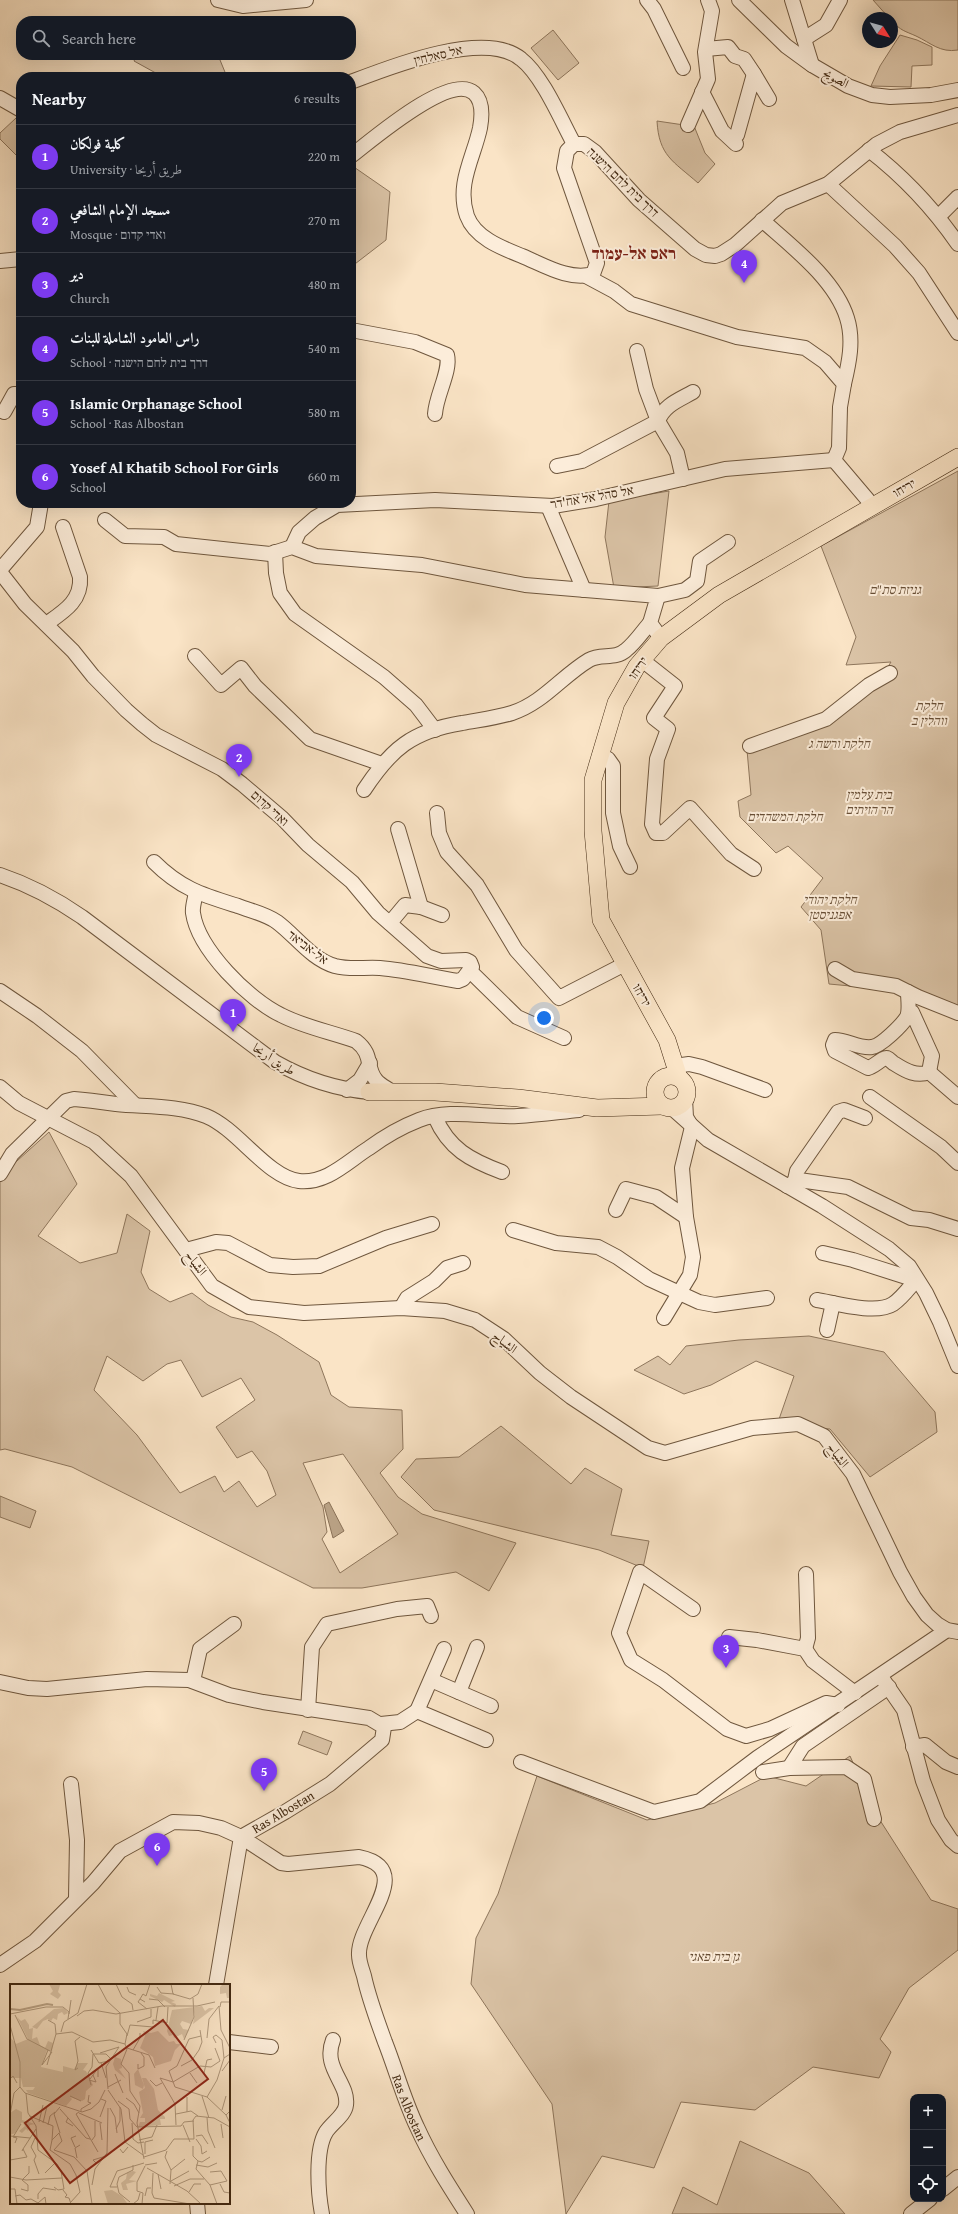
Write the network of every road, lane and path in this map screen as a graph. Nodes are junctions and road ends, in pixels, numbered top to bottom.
1 (218, 0) edge
2 (306, 0) edge
3 (647, 0) edge
4 (708, 0) edge
5 (739, 0) edge
6 (792, 0) edge
7 (840, 0) edge
8 (804, 39) junction
9 (706, 49) junction
10 (812, 65) junction
11 (683, 68) dead end
12 (754, 74) junction
13 (356, 80) edge
14 (958, 90) edge
15 (702, 92) junction
16 (0, 98) edge
17 (769, 100) dead end
18 (16, 107) edge
19 (958, 115) edge
20 (688, 125) dead end
21 (574, 144) junction
22 (869, 150) junction
23 (356, 152) edge
24 (828, 184) junction
25 (958, 197) edge
26 (938, 216) junction
27 (762, 220) junction
28 (958, 244) edge
29 (16, 260) edge
30 (0, 262) edge
31 (586, 276) junction
32 (356, 331) edge
33 (958, 333) edge
34 (636, 351) dead end
35 (844, 384) junction
36 (693, 392) dead end
37 (16, 394) edge
38 (4, 412) dead end
39 (435, 414) dead end
40 (658, 421) junction
41 (958, 457) edge
42 (834, 460) junction
43 (557, 466) dead end
44 (683, 479) junction
45 (356, 504) edge
46 (548, 506) junction
47 (873, 506) junction
48 (40, 508) edge
49 (332, 508) edge
50 (104, 520) dead end
51 (63, 527) dead end
52 (728, 542) dead end
53 (292, 547) junction
54 (275, 552) junction
55 (0, 571) edge
56 (584, 590) junction
57 (658, 596) junction
58 (650, 623) junction
59 (46, 624) junction
60 (661, 638) junction
61 (195, 656) dead end
62 (642, 660) junction
63 (890, 673) dead end
64 (435, 730) junction
65 (750, 746) dead end
66 (600, 754) junction
67 (382, 764) junction
68 (364, 790) dead end
69 (437, 813) dead end
70 (398, 830) dead end
71 (154, 862) dead end
72 (630, 867) dead end
73 (754, 869) dead end
74 (0, 875) edge
75 (196, 892) junction
76 (421, 907) junction
77 (442, 915) dead end
78 (390, 922) junction
79 (625, 964) junction
80 (471, 969) junction
81 (835, 969) dead end
82 (0, 992) edge
83 (908, 992) junction
84 (909, 1010) junction
85 (958, 1013) edge
86 (660, 1028) junction
87 (564, 1038) dead end
88 (370, 1063) junction
89 (677, 1072) junction
90 (929, 1072) junction
91 (658, 1083) junction
92 (0, 1087) edge
93 (347, 1090) junction
94 (765, 1090) dead end
95 (369, 1092) joint
96 (392, 1092) junction
97 (870, 1097) dead end
98 (958, 1097) edge
99 (134, 1104) junction
100 (673, 1105) junction
101 (598, 1108) junction
102 (626, 1108) junction
103 (435, 1117) junction
104 (50, 1118) junction
105 (865, 1118) dead end
106 (692, 1127) junction
107 (958, 1163) edge
108 (502, 1172) dead end
109 (0, 1174) edge
110 (791, 1183) junction
111 (616, 1210) dead end
112 (686, 1217) junction
113 (432, 1224) dead end
114 (958, 1229) edge
115 (513, 1230) dead end
116 (186, 1250) junction
117 (823, 1253) dead end
118 (463, 1263) dead end
119 (916, 1280) junction
120 (680, 1295) junction
121 (767, 1298) dead end
122 (816, 1300) dead end
123 (833, 1303) junction
124 (400, 1308) junction
125 (664, 1318) dead end
126 (827, 1330) dead end
127 (952, 1334) edge
128 (958, 1366) edge
129 (806, 1574) dead end
130 (693, 1609) dead end
131 (431, 1616) dead end
132 (234, 1624) dead end
133 (952, 1631) edge
134 (728, 1637) dead end
135 (477, 1646) dead end
136 (444, 1649) dead end
137 (805, 1649) junction
138 (880, 1676) junction
139 (431, 1680) junction
140 (193, 1681) junction
141 (0, 1682) edge
142 (889, 1687) junction
143 (459, 1692) junction
144 (855, 1693) junction
145 (838, 1705) junction
146 (491, 1706) dead end
147 (308, 1710) junction
148 (417, 1711) junction
149 (381, 1724) junction
150 (486, 1740) dead end
151 (913, 1747) junction
152 (522, 1762) dead end
153 (958, 1767) edge
154 (789, 1768) junction
155 (764, 1772) dead end
156 (71, 1784) dead end
157 (874, 1819) dead end
158 (241, 1837) junction
159 (958, 1846) edge
160 (76, 1898) junction
161 (0, 1965) edge
162 (216, 1984) edge
163 (333, 2040) dead end
164 (230, 2042) edge
165 (271, 2047) dead end
166 (958, 2177) edge
167 (946, 2187) edge
168 (926, 2202) edge
169 (197, 2204) edge
170 (198, 2214) edge
171 (322, 2214) edge
172 (467, 2214) edge
173 (911, 2214) edge

1 - 2 street
3 - 11 street
4 - 9 street
5 - 10 street, الصويح
6 - 8 street
7 - 8 street
8 - 10 street
9 - 12 street
9 - 15 street
10 - 14 street, الصويح
12 - 15 street
12 - 17 street
13 - 21 street, אל סאלחין
15 - 20 street
16 - 18 street
19 - 22 street, דרך בית לחם הישנה
21 - 27 street, דרך בית לחם הישנה
21 - 31 street, דרך בית לחם הישנה
22 - 24 street, דרך בית לחם הישנה
22 - 26 street
23 - 31 street
24 - 27 street, דרך בית לחם הישנה
24 - 33 street
25 - 26 street
26 - 28 street
27 - 35 street
29 - 30 street
31 - 35 street
32 - 39 street
34 - 40 street
35 - 42 street
36 - 40 street
37 - 38 street
40 - 43 street
40 - 44 street
41 - 47 main road, יריחו
42 - 44 street, אל סהל אל אח'דר
42 - 47 street
44 - 46 street, אל סהל אל אח'דר
45 - 46 street, אל סהל אל אח'דר
46 - 56 street
47 - 60 main road, יריחו
48 - 55 street
49 - 53 street, אל סהל אל אח'דר
50 - 54 street
51 - 59 street
52 - 57 street
53 - 54 street
53 - 56 street
54 - 64 street
55 - 59 street, ואדי קדום
56 - 57 street
57 - 58 street
58 - 60 street
58 - 64 street
59 - 78 street, ואדי קדום
60 - 62 main road, יריחו
61 - 67 street
62 - 66 main road, יריחו
62 - 73 street
63 - 65 street
64 - 67 street
66 - 72 street
66 - 79 main road, יריחו
67 - 68 street
69 - 79 street
70 - 76 street
71 - 75 street, אל-אביאד
74 - 93 street, طريق أريحا
75 - 80 street, אל-אביאד
75 - 88 street
76 - 77 street
76 - 78 street
78 - 80 street, ואדי קדום
79 - 86 main road, יריחו
80 - 87 street
81 - 83 street
82 - 99 street
83 - 84 street
83 - 85 street
84 - 90 street
84 - 90 street
86 - 89 main road, יריחו
86 - 91 main road, יריחו
88 - 93 street
88 - 96 street
89 - 91 main road
89 - 94 street
89 - 100 main road, יריחו
90 - 98 street
91 - 100 main road
91 - 102 main road
92 - 104 street, الشياح
93 - 95 street, طريق أريحا
95 - 96 main road, طريق أريحا
96 - 101 main road, طريق أريحا
97 - 107 street
99 - 103 street
99 - 104 street
100 - 102 main road
100 - 106 street
101 - 102 main road
101 - 103 street
103 - 108 street
104 - 109 street
104 - 116 street, الشياح
105 - 110 street
106 - 110 street
106 - 112 street
110 - 114 street
110 - 119 street
111 - 112 street
112 - 120 street
113 - 116 street
115 - 120 street
116 - 124 street, الشياح
117 - 119 street
118 - 124 street
119 - 123 street
119 - 127 street
120 - 121 street
120 - 125 street
122 - 123 street
123 - 126 street
124 - 133 street, الشياح
127 - 128 street
129 - 137 street
130 - 145 street
131 - 147 street
132 - 140 street
133 - 138 street
134 - 137 street
135 - 143 street
136 - 139 street
137 - 144 street
138 - 142 street
138 - 144 street
139 - 143 street
139 - 148 street
140 - 141 street
140 - 147 street
142 - 151 street
142 - 154 street
143 - 146 street
144 - 145 street
145 - 152 street
147 - 149 street
148 - 149 street
148 - 150 street
149 - 158 street, Ras Albostan
151 - 153 street
151 - 159 street
154 - 155 street
154 - 157 street
156 - 160 street
158 - 160 street
158 - 162 street
158 - 172 street, Ras Albostan
160 - 161 street
163 - 171 street
164 - 165 street
166 - 167 street
168 - 173 street
169 - 170 street

